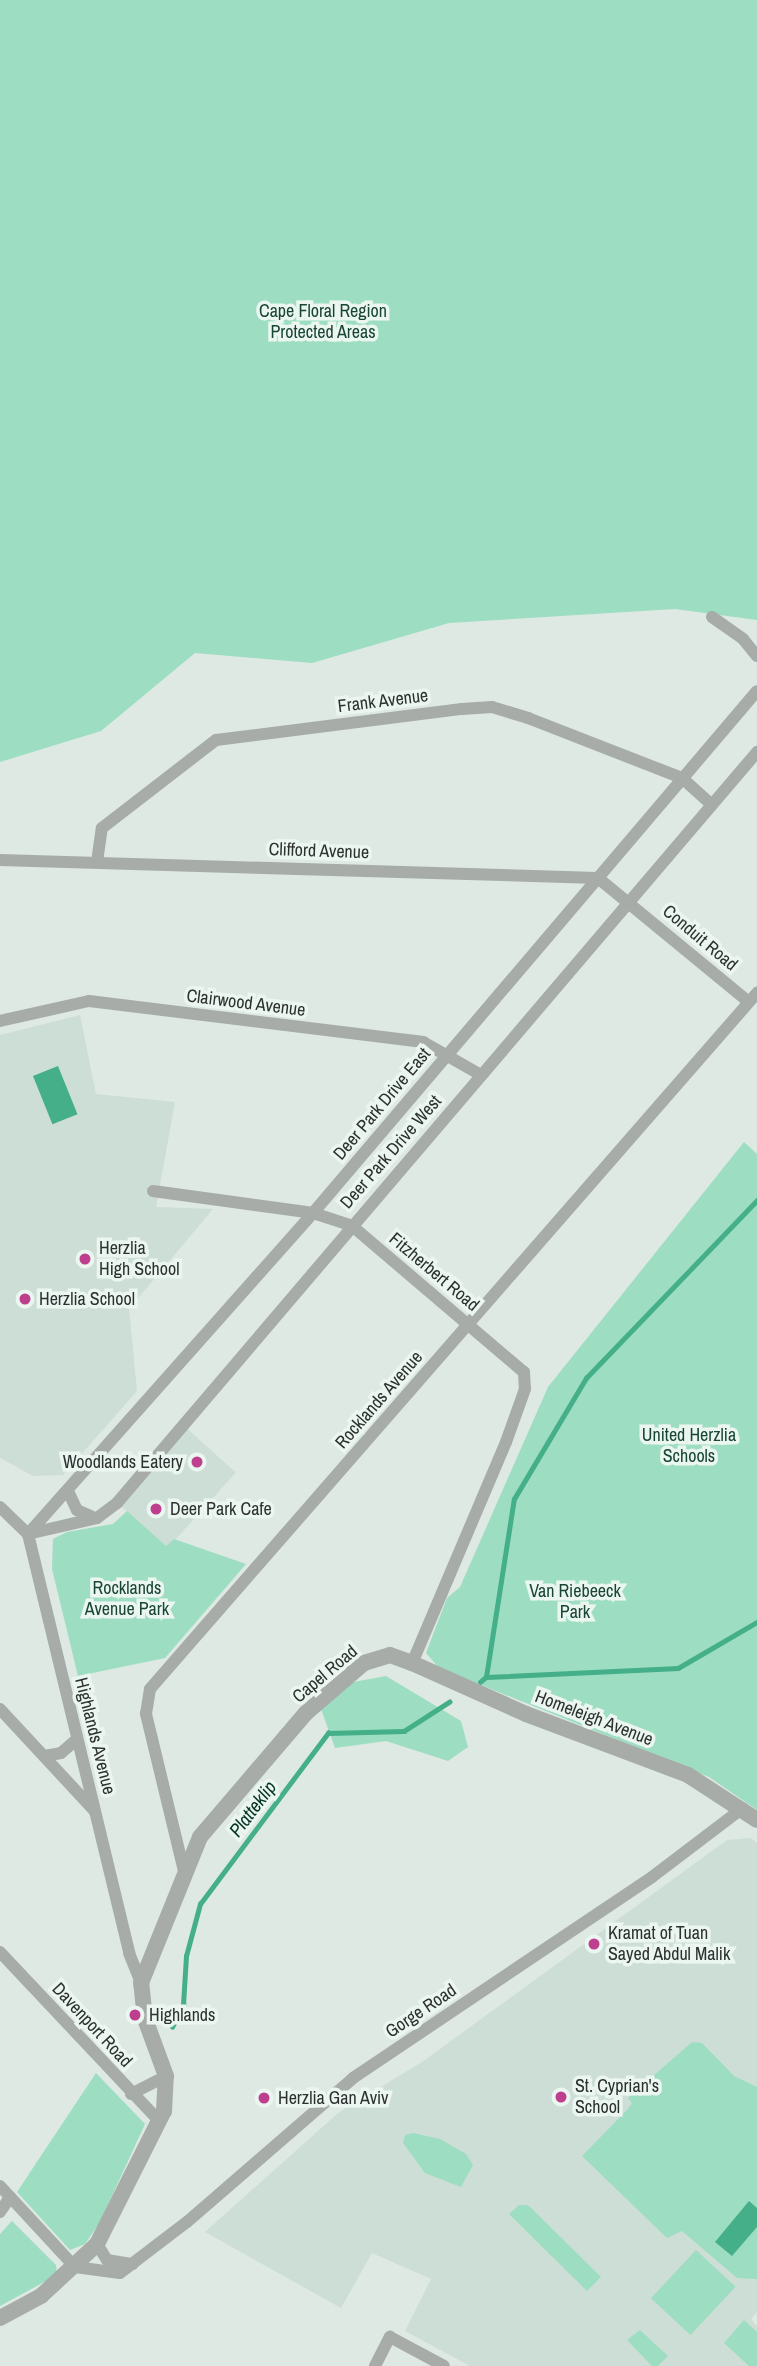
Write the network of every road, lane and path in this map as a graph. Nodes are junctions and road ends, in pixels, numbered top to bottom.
1 (712, 617) dead end
2 (757, 656) edge
3 (757, 691) edge
4 (757, 752) edge
5 (682, 778) junction
6 (711, 804) junction
7 (0, 860) edge
8 (97, 862) junction
9 (598, 878) junction
10 (629, 901) junction
11 (753, 998) edge
12 (0, 1021) edge
13 (446, 1055) junction
14 (481, 1074) junction
15 (153, 1191) dead end
16 (313, 1213) junction
17 (351, 1225) junction
18 (468, 1323) junction
19 (68, 1490) junction
20 (0, 1507) edge
21 (97, 1518) junction
22 (28, 1534) junction
23 (412, 1663) junction
24 (0, 1709) edge
25 (77, 1739) junction
26 (44, 1756) junction
27 (743, 1808) junction
28 (94, 1810) junction
29 (757, 1820) edge
30 (184, 1871) junction
31 (0, 1952) edge
32 (141, 1983) junction
33 (166, 2076) junction
34 (131, 2094) junction
35 (159, 2121) junction
36 (0, 2186) edge
37 (10, 2197) junction
38 (0, 2212) edge
39 (97, 2244) junction
40 (134, 2264) junction
41 (75, 2267) junction
42 (0, 2318) edge
43 (375, 2366) edge
44 (444, 2366) edge

1 - 2 street
3 - 5 street, Deer Park Drive East
4 - 6 street, Deer Park Drive West
5 - 6 street, Frank Avenue
5 - 8 street, Frank Avenue
5 - 9 street, Deer Park Drive East
6 - 10 street, Deer Park Drive West
7 - 8 street, Clifford Avenue
8 - 9 street, Clifford Avenue
9 - 10 street
9 - 13 street, Deer Park Drive East
10 - 11 street, Conduit Road
10 - 14 street, Deer Park Drive West
11 - 18 street, Rocklands Avenue
12 - 13 street, Clairwood Avenue
13 - 14 street, Clairwood Avenue
13 - 16 street, Deer Park Drive East
14 - 17 street, Deer Park Drive West
15 - 16 street, Fitzherbert Road
16 - 17 street, Fitzherbert Road
16 - 19 street, Deer Park Drive East
17 - 18 street, Fitzherbert Road
17 - 21 street, Deer Park Drive West
18 - 23 street, Fitzherbert Road
18 - 30 street, Rocklands Avenue
19 - 21 street
19 - 22 street, Deer Park Drive East
20 - 22 street
21 - 22 street, Deer Park Drive West
22 - 25 street, Highlands Avenue
23 - 27 street, Homeleigh Avenue
23 - 30 street, Capel Road
24 - 26 street
25 - 26 street
25 - 28 street, Highlands Avenue
26 - 28 street
27 - 29 street, Homeleigh Avenue
27 - 40 street, Gorge Road
28 - 32 street, Highlands Avenue
30 - 32 street, Capel Road
31 - 34 street, Davenport Road
32 - 33 street
33 - 34 street
33 - 35 street
34 - 35 street, Davenport Road
35 - 39 street
36 - 37 street
37 - 38 street
37 - 41 street
39 - 40 street
39 - 41 street
40 - 41 street, Gorge Road
41 - 42 street
43 - 44 street

